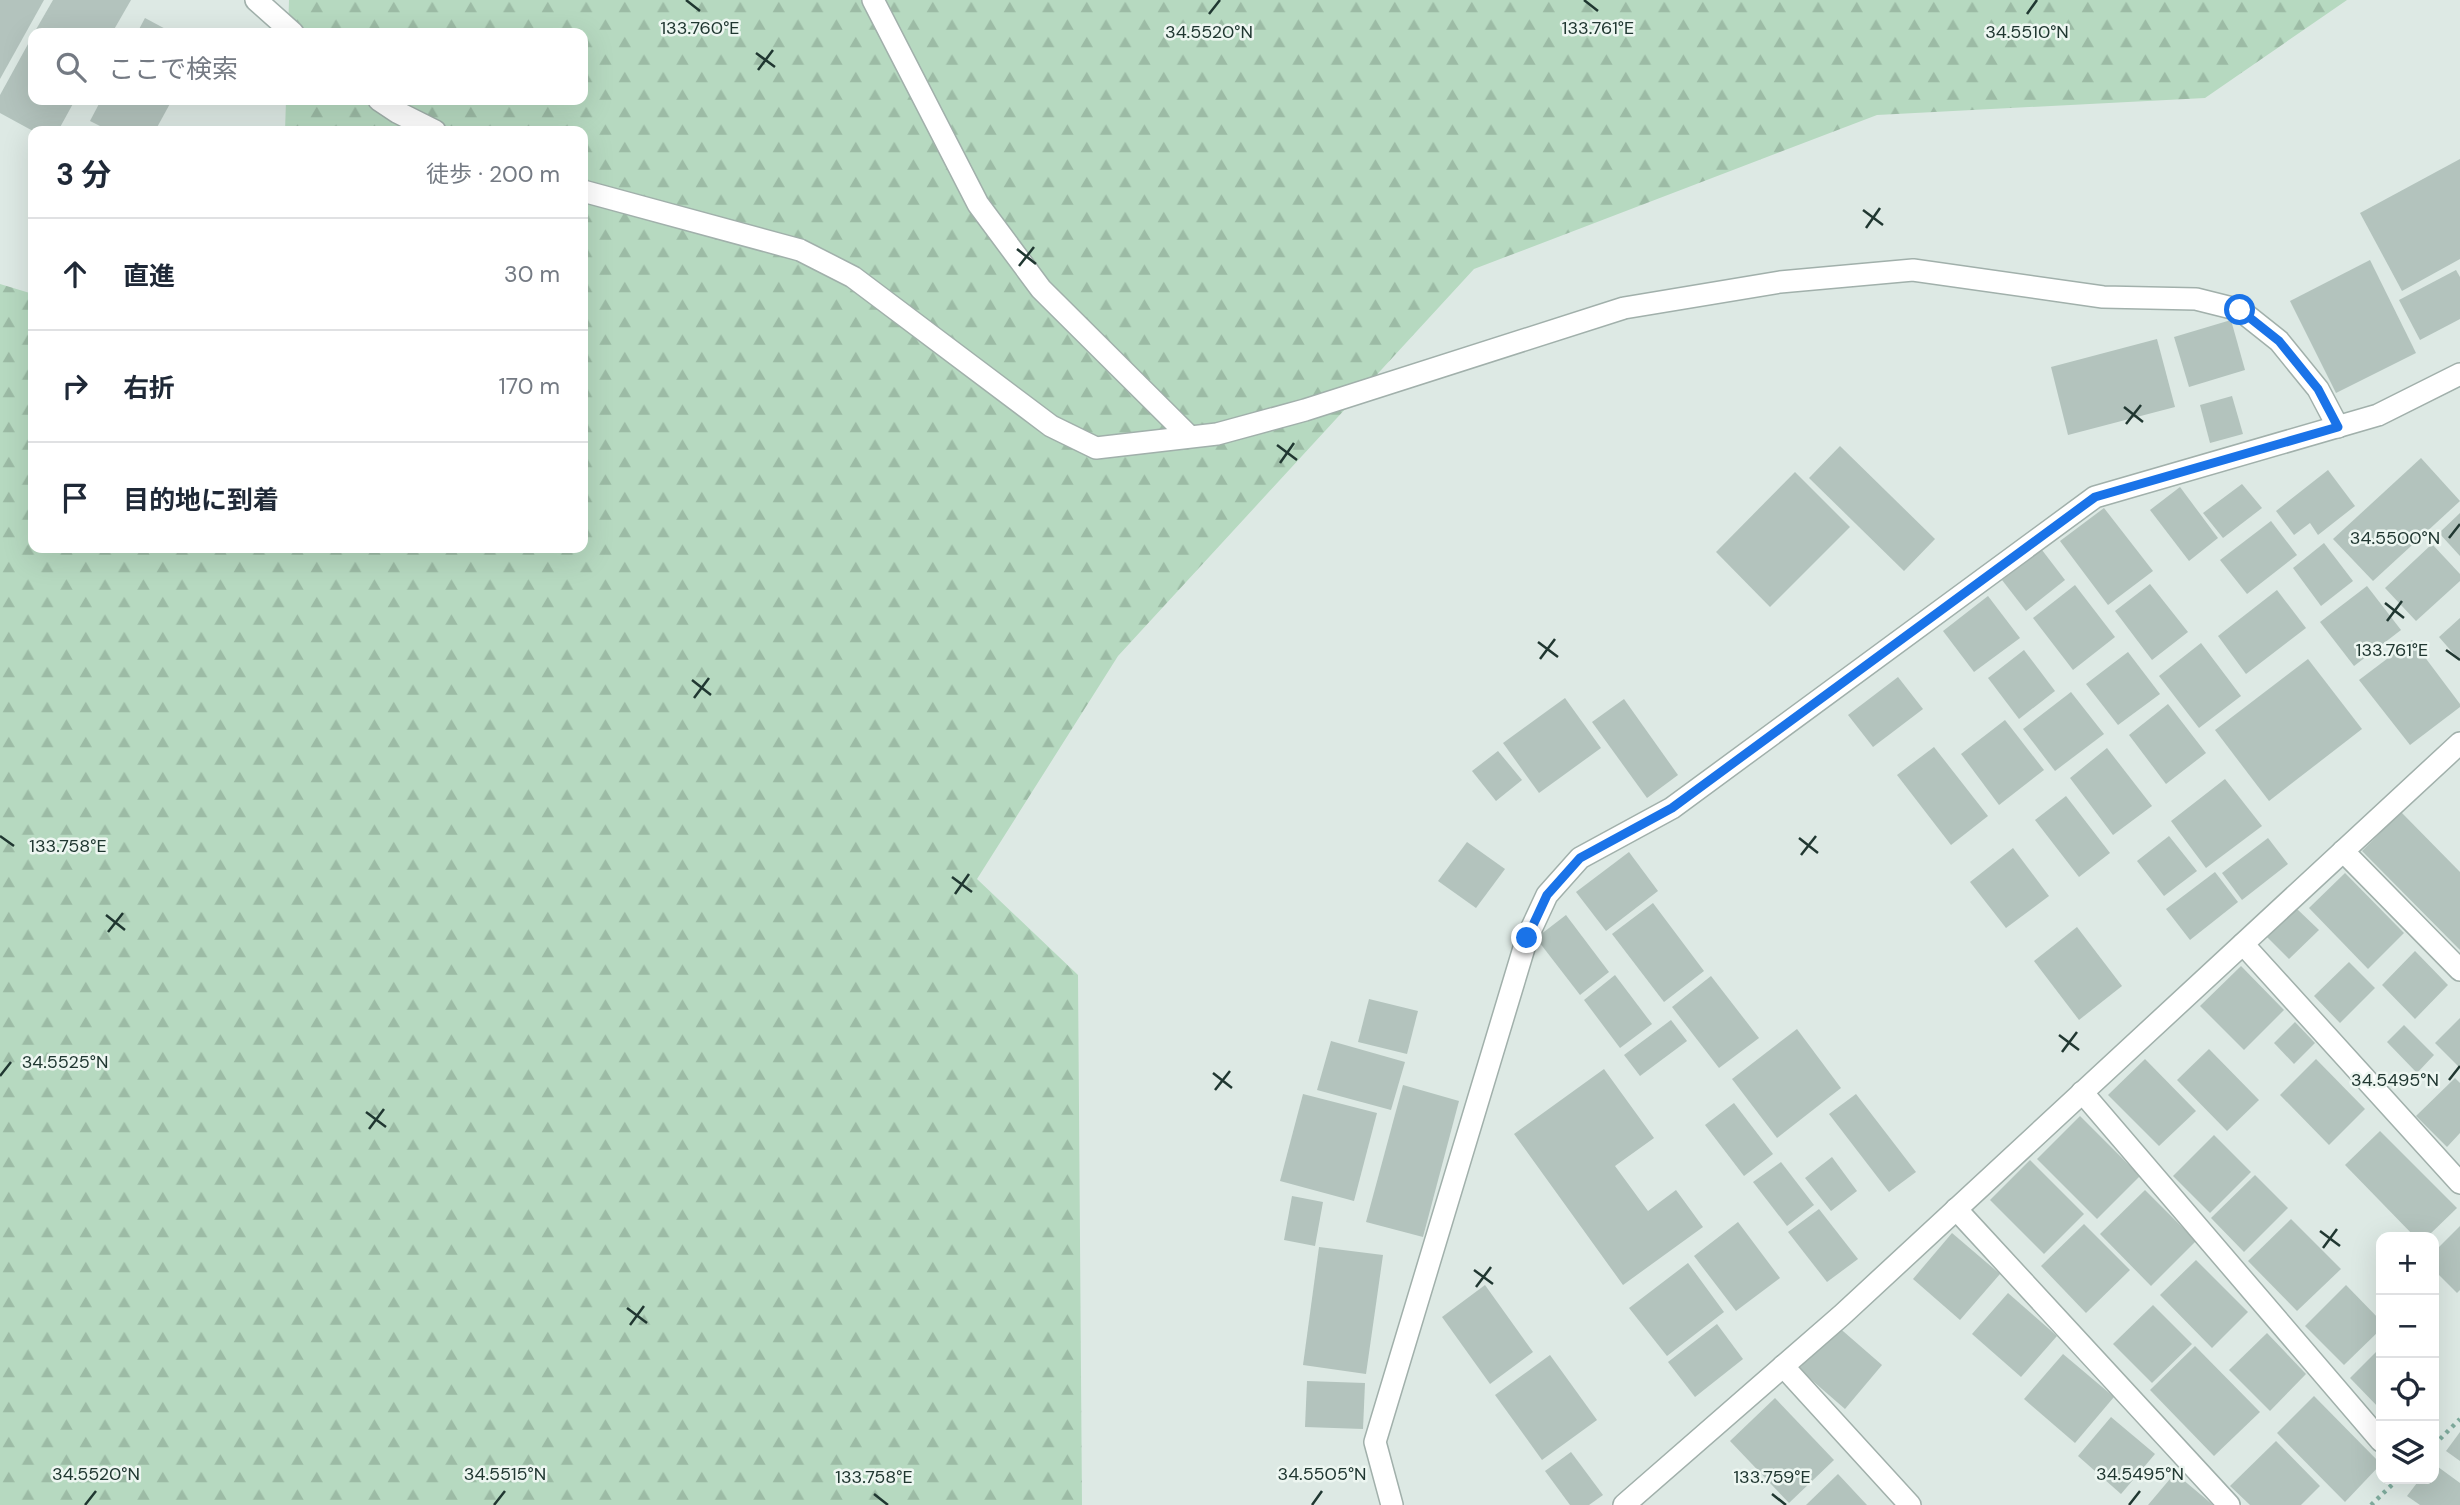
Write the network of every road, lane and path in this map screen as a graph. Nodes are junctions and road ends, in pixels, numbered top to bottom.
1 (256, 0) edge
2 (873, 0) edge
3 (287, 28) edge
4 (386, 105) edge
5 (424, 126) edge
6 (588, 192) edge
7 (2460, 374) edge
8 (2338, 427) junction
9 (1189, 436) junction
10 (2460, 743) edge
11 (2343, 851) junction
12 (2243, 944) junction
13 (2460, 970) edge
14 (2082, 1092) junction
15 (2460, 1183) edge
16 (1956, 1209) junction
17 (1783, 1366) junction
18 (2460, 1419) edge
19 (2376, 1435) edge
20 (2439, 1439) edge
21 (2393, 1484) edge
22 (1392, 1505) edge
23 (1624, 1505) edge
24 (1910, 1505) edge
25 (2229, 1505) edge
26 (2371, 1505) edge

1 - 3 street
2 - 9 street
4 - 5 street
6 - 9 street
7 - 8 street
8 - 9 street
8 - 22 street
10 - 11 street
11 - 12 street
11 - 13 street
12 - 14 street
12 - 15 street
14 - 16 street
14 - 19 street
16 - 17 street
16 - 25 street
17 - 23 street
17 - 24 street
18 - 20 path
21 - 26 path

